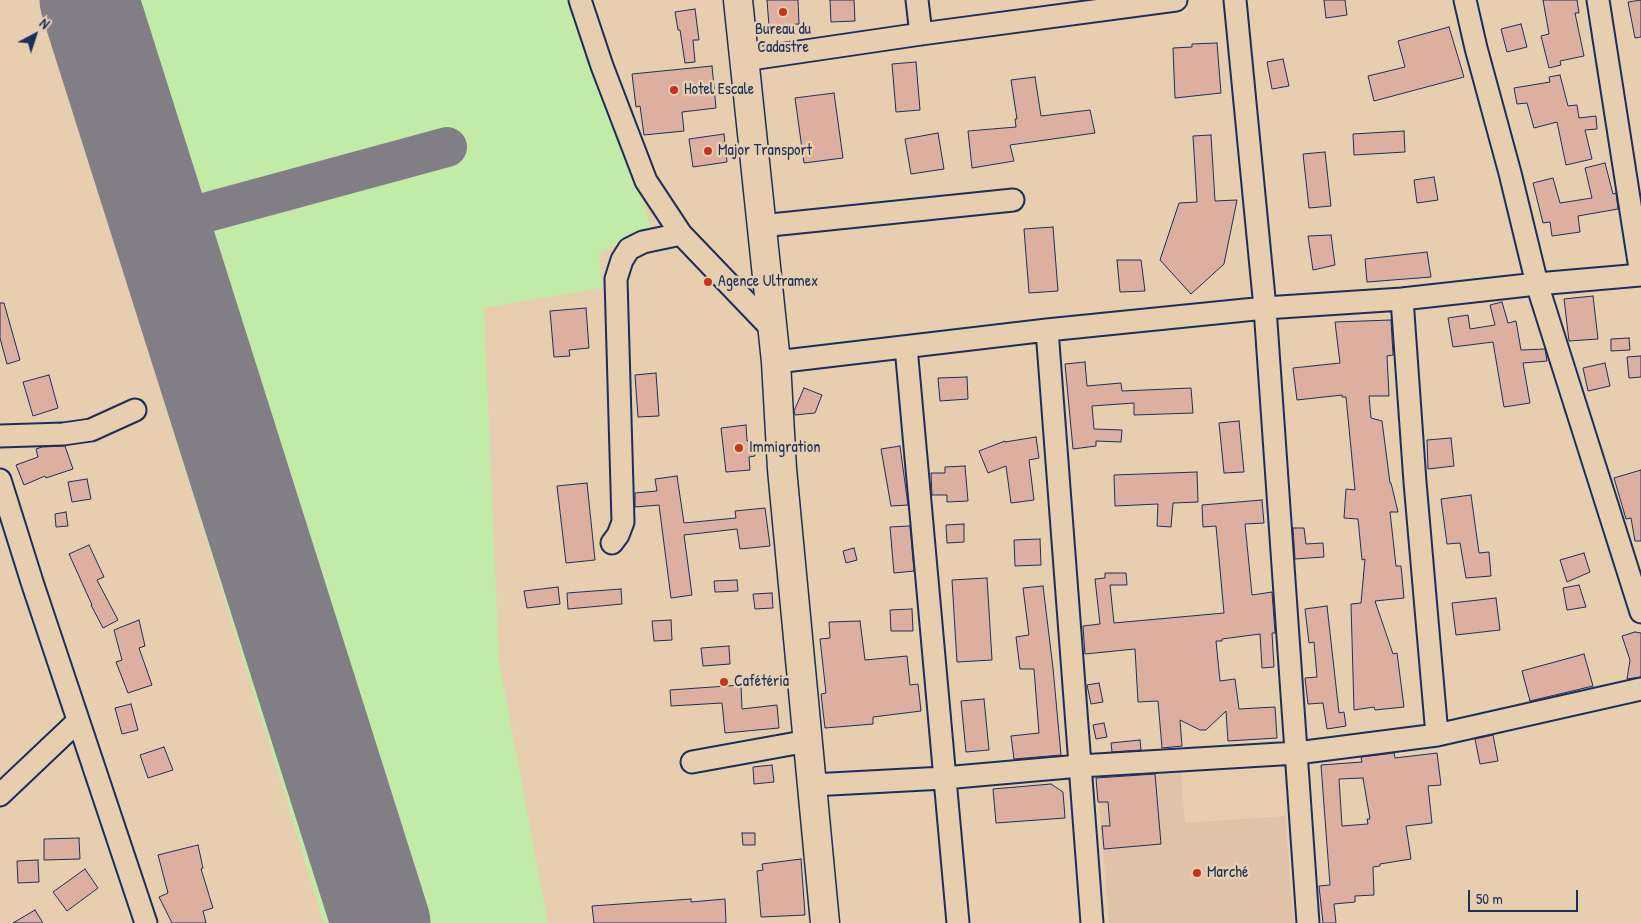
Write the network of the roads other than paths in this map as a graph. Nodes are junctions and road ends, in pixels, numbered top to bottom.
1 (580, 0) edge
2 (738, 0) edge
3 (917, 0) edge
4 (1176, 0) edge
5 (1235, 0) edge
6 (1465, 0) edge
7 (1598, 0) edge
8 (921, 34) junction
9 (744, 60) junction
10 (1013, 200) dead end
11 (761, 226) junction
12 (681, 234) junction
13 (1537, 284) junction
14 (1402, 299) junction
15 (1265, 308) junction
16 (772, 329) junction
17 (1047, 330) junction
18 (906, 347) junction
19 (776, 362) junction
20 (135, 410) dead end
21 (0, 436) edge
22 (0, 480) edge
23 (612, 542) dead end
24 (1641, 612) edge
25 (1641, 689) edge
26 (78, 721) junction
27 (1436, 735) junction
28 (808, 741) junction
29 (1297, 753) junction
30 (692, 762) dead end
31 (1080, 766) junction
32 (944, 778) junction
33 (812, 785) junction
34 (0, 795) edge
35 (146, 923) edge
36 (825, 923) edge
37 (958, 923) edge
38 (1092, 923) edge
39 (1308, 923) edge

1 - 12 street
2 - 9 highway
3 - 8 street
4 - 8 street
5 - 15 street
6 - 13 street
7 - 13 street
8 - 9 street
9 - 11 highway
10 - 11 street
11 - 16 highway
12 - 16 street
12 - 23 street
13 - 14 street
13 - 24 street
14 - 15 street
14 - 27 street
15 - 17 street
15 - 29 street
16 - 19 highway
17 - 18 street
17 - 31 street
18 - 19 street
18 - 32 street
19 - 28 highway
20 - 21 street
22 - 26 street
25 - 27 street
26 - 34 street
26 - 35 street
27 - 29 street
28 - 30 street
28 - 33 highway
29 - 31 street
29 - 39 street
31 - 32 street
31 - 38 street
32 - 33 street
32 - 37 street
33 - 36 highway

